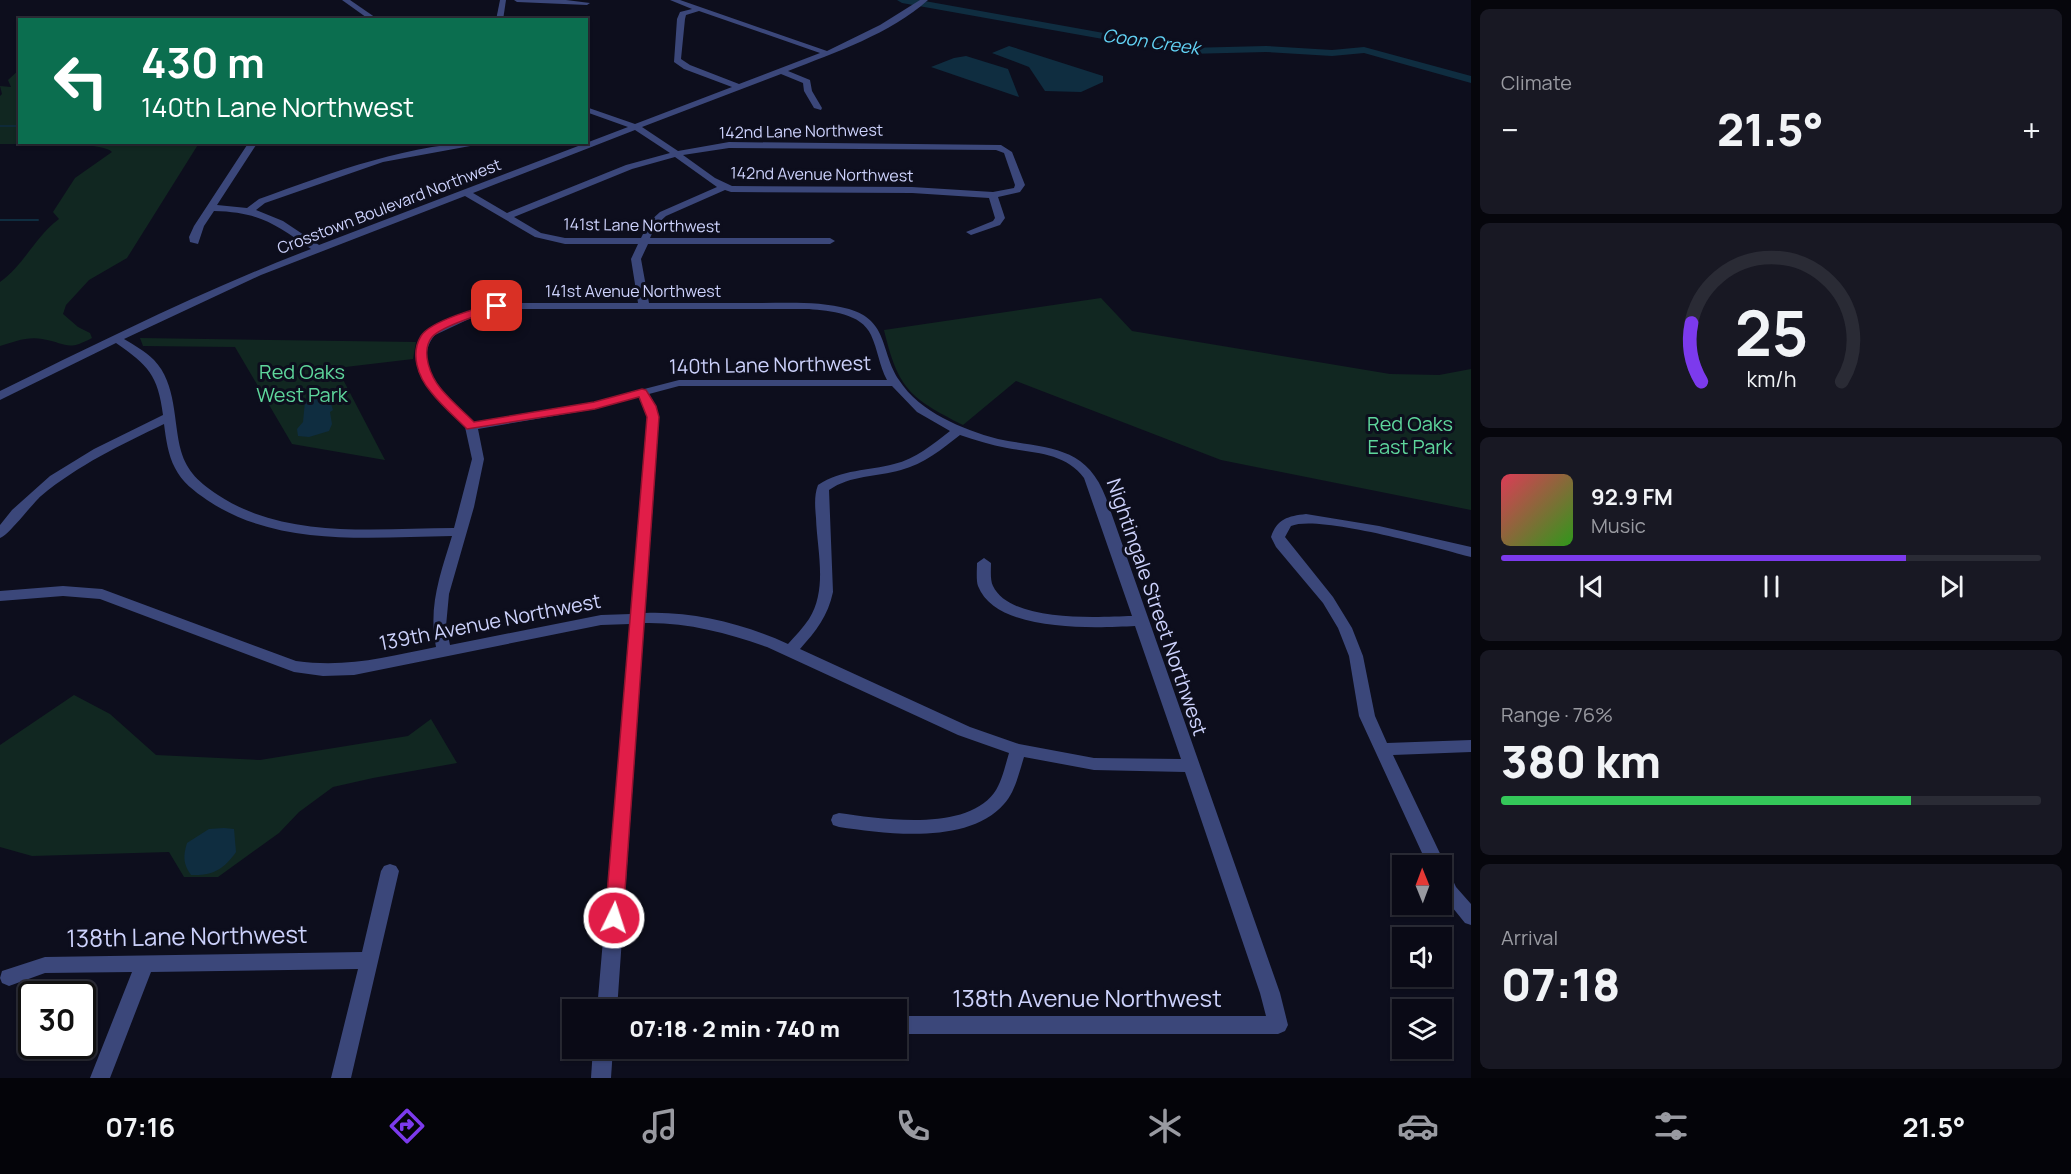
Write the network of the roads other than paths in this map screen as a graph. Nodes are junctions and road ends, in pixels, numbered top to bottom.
1 (345, 0) edge
2 (503, 0) edge
3 (517, 0) edge
4 (673, 0) edge
5 (926, 0) edge
6 (586, 3) dead end
7 (698, 9) junction
8 (373, 18) edge
9 (499, 18) edge
10 (827, 53) junction
11 (783, 71) junction
12 (739, 87) junction
13 (818, 108) dead end
14 (588, 110) edge
15 (633, 128) junction
16 (253, 144) edge
17 (476, 144) edge
18 (678, 154) junction
19 (724, 187) junction
20 (465, 192) junction
21 (993, 195) junction
22 (212, 208) junction
23 (250, 210) junction
24 (507, 216) junction
25 (972, 232) dead end
26 (830, 241) dead end
27 (195, 242) dead end
28 (643, 242) junction
29 (318, 249) junction
30 (644, 305) junction
31 (836, 309) joint
32 (116, 338) junction
33 (894, 383) junction
34 (642, 393) junction
35 (0, 396) edge
36 (169, 417) junction
37 (471, 426) junction
38 (959, 430) junction
39 (459, 532) junction
40 (0, 534) edge
41 (1471, 552) edge
42 (984, 563) dead end
43 (0, 596) edge
44 (636, 619) junction
45 (1140, 621) junction
46 (444, 651) junction
47 (790, 651) junction
48 (1471, 746) edge
49 (1381, 749) junction
50 (1018, 750) junction
51 (1191, 766) junction
52 (839, 820) dead end
53 (1432, 855) edge
54 (390, 871) dead end
55 (1452, 894) edge
56 (1471, 917) edge
57 (369, 960) junction
58 (145, 963) junction
59 (9, 977) dead end
60 (608, 999) edge
61 (907, 1024) edge
62 (1278, 1025) joint
63 (602, 1059) edge
64 (100, 1078) edge
65 (341, 1078) edge
66 (601, 1078) edge

1 - 8 street
2 - 9 street
3 - 6 street
4 - 7 street
5 - 10 street, Crosstown Boulevard Northwest
7 - 10 street
7 - 12 street
10 - 11 street, Crosstown Boulevard Northwest
11 - 12 street, Crosstown Boulevard Northwest
11 - 13 street
12 - 15 street, Crosstown Boulevard Northwest
14 - 15 street, 142nd Avenue Northwest
15 - 18 street, 142nd Avenue Northwest
15 - 20 street, Crosstown Boulevard Northwest
16 - 22 street
17 - 23 street
18 - 19 street, 142nd Avenue Northwest
18 - 21 street, 142nd Lane Northwest
18 - 24 street, 142nd Lane Northwest
19 - 21 street, 142nd Avenue Northwest
19 - 28 street
20 - 24 street, 141st Lane Northwest
20 - 29 street, Crosstown Boulevard Northwest
21 - 25 street
22 - 23 street
22 - 27 street
23 - 29 street
24 - 28 street, 141st Lane Northwest
26 - 28 street, 141st Lane Northwest
28 - 30 street
29 - 32 street, Crosstown Boulevard Northwest
30 - 31 street, 141st Avenue Northwest
30 - 37 street, 141st Avenue Northwest
31 - 33 street, Nightingale Street Northwest
32 - 35 street, Crosstown Boulevard Northwest
32 - 36 street
33 - 34 street, 140th Lane Northwest
33 - 38 street, Nightingale Street Northwest
34 - 37 street, 140th Lane Northwest
34 - 44 street
36 - 39 street
36 - 40 street
37 - 39 street
38 - 45 street, Nightingale Street Northwest
38 - 47 street
39 - 46 street
41 - 49 street
42 - 45 street
43 - 46 street, 139th Avenue Northwest
44 - 46 street, 139th Avenue Northwest
44 - 47 street, 139th Avenue Northwest
44 - 60 street
45 - 51 street, Nightingale Street Northwest
47 - 50 street, 139th Avenue Northwest
48 - 49 street
49 - 53 street
50 - 51 street, 139th Avenue Northwest
50 - 52 street
51 - 62 street, Nightingale Street Northwest
54 - 57 street
55 - 56 street
57 - 58 street, 138th Lane Northwest
57 - 65 street
58 - 59 street, 138th Lane Northwest
58 - 64 street
61 - 62 street, 138th Avenue Northwest
63 - 66 street

